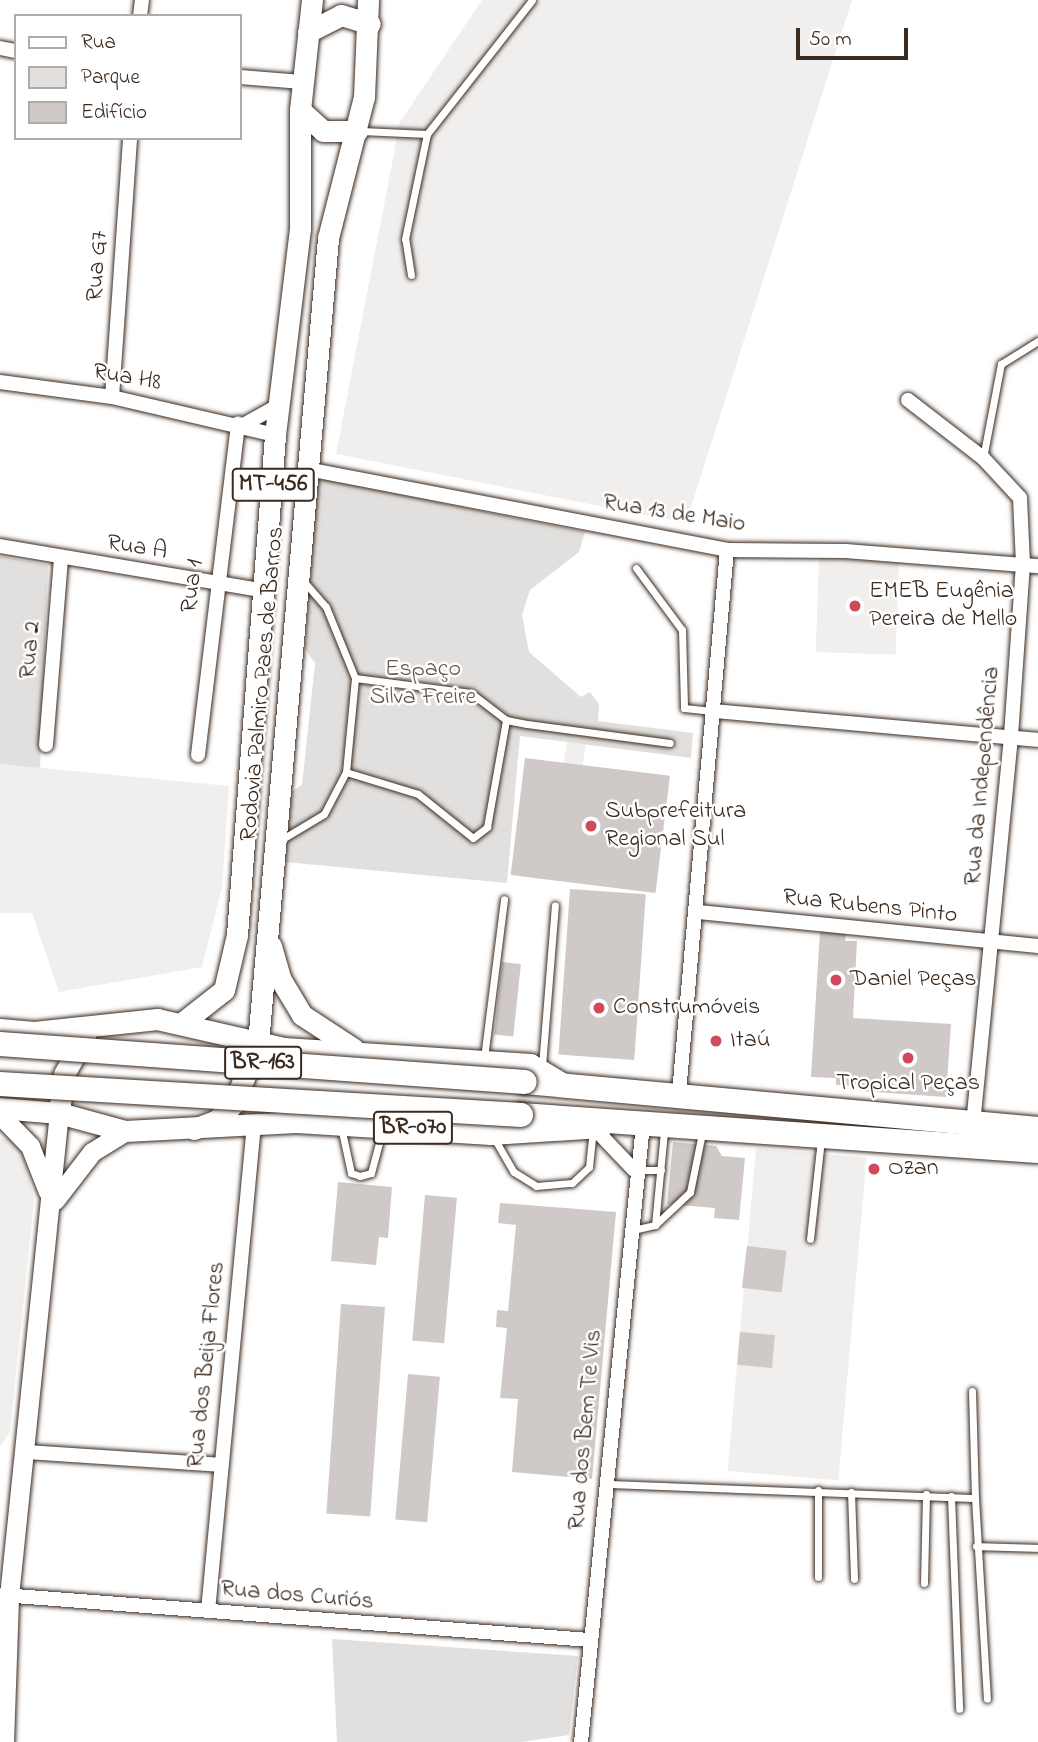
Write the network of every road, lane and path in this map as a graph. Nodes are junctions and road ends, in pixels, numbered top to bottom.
1 (312, 0) edge
2 (369, 0) edge
3 (532, 0) edge
4 (370, 24) junction
5 (308, 32) junction
6 (242, 77) edge
7 (302, 82) junction
8 (300, 110) junction
9 (357, 131) junction
10 (427, 134) junction
11 (130, 140) edge
12 (411, 275) dead end
13 (1038, 341) edge
14 (0, 382) edge
15 (112, 397) junction
16 (908, 400) dead end
17 (279, 405) junction
18 (241, 424) junction
19 (275, 435) junction
20 (983, 458) junction
21 (307, 469) junction
22 (0, 546) edge
23 (727, 550) junction
24 (61, 559) junction
25 (1031, 565) edge
26 (636, 568) dead end
27 (302, 580) junction
28 (216, 583) junction
29 (267, 591) junction
30 (355, 678) junction
31 (714, 711) junction
32 (506, 720) junction
33 (1011, 737) junction
34 (1038, 740) edge
35 (670, 743) dead end
36 (46, 745) dead end
37 (198, 755) dead end
38 (346, 772) junction
39 (274, 844) junction
40 (504, 899) dead end
41 (555, 906) dead end
42 (267, 911) junction
43 (698, 912) junction
44 (992, 942) junction
45 (1038, 946) edge
46 (182, 1023) junction
47 (99, 1024) junction
48 (0, 1029) edge
49 (258, 1043) junction
50 (0, 1044) edge
51 (366, 1053) junction
52 (483, 1060) junction
53 (534, 1074) junction
54 (0, 1083) edge
55 (679, 1093) junction
56 (0, 1108) edge
57 (59, 1113) junction
58 (0, 1115) edge
59 (341, 1122) junction
60 (973, 1122) junction
61 (254, 1123) junction
62 (646, 1123) junction
63 (384, 1125) junction
64 (703, 1125) junction
65 (594, 1128) junction
66 (194, 1129) junction
67 (1038, 1129) edge
68 (124, 1131) junction
69 (822, 1132) junction
70 (491, 1134) junction
71 (1038, 1151) edge
72 (634, 1170) junction
73 (661, 1170) junction
74 (51, 1207) junction
75 (656, 1225) junction
76 (628, 1230) junction
77 (810, 1240) dead end
78 (972, 1391) dead end
79 (26, 1452) junction
80 (220, 1465) junction
81 (603, 1484) junction
82 (818, 1490) junction
83 (851, 1492) junction
84 (926, 1494) junction
85 (951, 1496) junction
86 (975, 1498) junction
87 (976, 1546) junction
88 (1038, 1548) edge
89 (818, 1577) dead end
90 (854, 1579) dead end
91 (924, 1583) dead end
92 (5, 1595) edge
93 (208, 1611) junction
94 (590, 1640) junction
95 (987, 1699) dead end
96 (960, 1709) dead end
97 (4, 1742) edge
98 (581, 1742) edge

1 - 5 main road, Rodovia Palmiro Paes de Barros / MT-456
2 - 4 main road, Rodovia Palmiro Paes de Barros / MT-456
3 - 10 lane
4 - 5 main road
4 - 9 main road, Rodovia Palmiro Paes de Barros / MT-456
5 - 7 main road, Rodovia Palmiro Paes de Barros / MT-456
6 - 7 street
7 - 8 main road, Rodovia Palmiro Paes de Barros / MT-456
8 - 9 main road
8 - 17 main road, Rodovia Palmiro Paes de Barros / MT-456
9 - 10 lane
9 - 21 main road, Rodovia Palmiro Paes de Barros / MT-456
10 - 12 lane
11 - 15 street, Rua G7
13 - 20 lane
14 - 15 street, Rua H8
15 - 18 street, Rua H8
16 - 20 street, Rua da Independência
17 - 18 street
17 - 19 main road, Rodovia Palmiro Paes de Barros / MT-456
18 - 19 street, Rua H8
18 - 28 street, Rua 1
19 - 29 main road, Rodovia Palmiro Paes de Barros / MT-456
20 - 25 street, Rua da Independência
21 - 23 street, Rua 13 de Maio
21 - 27 main road, Rodovia Palmiro Paes de Barros / MT-456
22 - 24 street, Rua A
23 - 25 street, Rua 13 de Maio
23 - 31 street
24 - 28 street, Rua A
24 - 36 street, Rua 2
25 - 33 street, Rua da Independência
26 - 31 lane
27 - 30 lane
27 - 39 main road, Rodovia Palmiro Paes de Barros / MT-456
28 - 29 street, Rua A
28 - 37 street, Rua 1
29 - 46 main road, Rodovia Palmiro Paes de Barros / MT-456
30 - 32 lane
30 - 38 lane
31 - 33 street
31 - 43 street
32 - 35 lane
32 - 38 lane
33 - 34 street
33 - 44 street, Rua da Independência
38 - 39 lane
39 - 42 main road, Rodovia Palmiro Paes de Barros / MT-456
40 - 52 lane
41 - 53 lane
42 - 49 main road, Rodovia Palmiro Paes de Barros / MT-456
42 - 51 main road, MT-456
43 - 44 street, Rua Rubens Pinto
43 - 55 street
44 - 45 street, Rua Rubens Pinto
44 - 60 street, Rua da Independência
46 - 47 main road
46 - 49 main road
47 - 48 main road
47 - 57 main road
49 - 51 main road
49 - 66 main road, BR-070
50 - 53 highway, BR-163, bridge
51 - 52 main road
52 - 53 main road
53 - 55 highway, BR-163
54 - 62 highway, BR-163, bridge
55 - 60 highway, BR-163
56 - 57 main road, BR-070
57 - 68 main road, BR-070
57 - 74 street
58 - 74 street
59 - 61 main road, BR-070
59 - 63 main road, BR-070
59 - 63 lane
60 - 67 highway, BR-163
61 - 66 main road, BR-070
61 - 80 street, Rua dos Beija Flores
62 - 64 highway, BR-163
62 - 65 main road, BR-070
62 - 72 street, Rua dos Bem Te Vis
62 - 73 lane
63 - 70 main road, BR-070
64 - 69 highway, BR-163
64 - 75 lane
65 - 70 main road, BR-070
65 - 70 lane
65 - 72 street
66 - 68 main road, BR-070
68 - 74 street
69 - 71 highway, BR-163
69 - 77 lane
72 - 73 lane
72 - 76 street, Rua dos Bem Te Vis
73 - 75 lane
74 - 79 street
75 - 76 lane
76 - 81 street, Rua dos Bem Te Vis
78 - 86 lane
79 - 80 street
79 - 92 street
80 - 93 street, Rua dos Beija Flores
81 - 82 lane
81 - 94 street, Rua dos Bem Te Vis
82 - 83 lane
82 - 89 lane
83 - 84 lane
83 - 90 lane
84 - 85 lane
84 - 91 lane
85 - 86 lane
85 - 96 lane
86 - 87 lane
87 - 88 lane
87 - 95 lane
92 - 93 street, Rua dos Curiós
92 - 97 street
93 - 94 street, Rua dos Curiós
94 - 98 street, Rua dos Bem Te Vis

